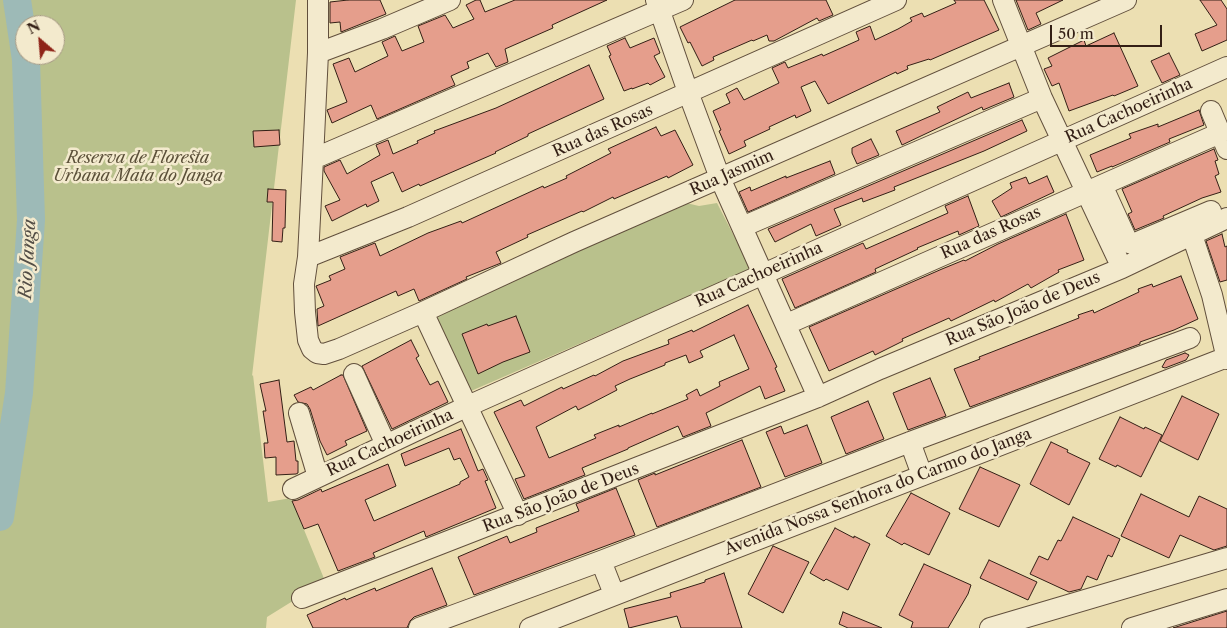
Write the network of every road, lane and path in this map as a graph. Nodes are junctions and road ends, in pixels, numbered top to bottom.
1 (318, 0) edge
2 (450, 0) edge
3 (683, 0) edge
4 (896, 0) edge
5 (1003, 0) edge
6 (1126, 0) edge
7 (658, 5) edge
8 (1021, 47) junction
9 (318, 53) junction
10 (1227, 66) edge
11 (688, 92) junction
12 (1042, 98) junction
13 (1211, 111) dead end
14 (1062, 141) junction
15 (1224, 141) edge
16 (314, 159) junction
17 (720, 178) junction
18 (1094, 188) junction
19 (1227, 205) edge
20 (1227, 218) edge
21 (742, 227) junction
22 (1192, 235) junction
23 (308, 257) junction
24 (1122, 268) junction
25 (763, 273) junction
26 (1219, 292) edge
27 (423, 312) junction
28 (787, 324) junction
29 (1190, 338) dead end
30 (1227, 358) edge
31 (354, 374) dead end
32 (818, 397) junction
33 (468, 406) junction
34 (299, 413) dead end
35 (910, 442) junction
36 (386, 445) junction
37 (922, 475) junction
38 (318, 477) junction
39 (293, 489) dead end
40 (518, 515) junction
41 (1227, 558) edge
42 (601, 561) junction
43 (614, 594) junction
44 (302, 598) dead end
45 (1227, 598) edge
46 (419, 628) edge
47 (530, 628) edge
48 (990, 628) edge
49 (1132, 628) edge

1 - 9 street
2 - 9 street
3 - 7 street
4 - 11 street, Rua das Rosas
5 - 8 street
6 - 8 street, Rua Jasmim
7 - 11 street
7 - 16 street
8 - 12 street
8 - 17 street, Rua Jasmim
9 - 16 street
10 - 14 street, Rua Cachoeirinha
11 - 17 street
11 - 23 street, Rua das Rosas
12 - 14 street
12 - 21 street
13 - 15 street
14 - 18 street
14 - 25 street, Rua Cachoeirinha
15 - 18 street, Rua das Rosas
16 - 23 street
17 - 21 street
17 - 27 street, Rua Jasmim
18 - 19 street
18 - 24 street
18 - 28 street, Rua das Rosas
20 - 22 street, Rua São João de Deus
21 - 25 street
22 - 24 street, Rua São João de Deus
22 - 26 street
23 - 27 street, Rua Jasmim
24 - 32 street, Rua São João de Deus
25 - 28 street
25 - 33 street, Rua Cachoeirinha
26 - 30 street
27 - 33 street
28 - 32 street
29 - 35 street
30 - 37 street, Avenida Nossa Senhora do Carmo do Janga
31 - 36 street
32 - 40 street, Rua São João de Deus
33 - 36 street, Rua Cachoeirinha
33 - 40 street
34 - 38 street
35 - 37 street
35 - 42 street
36 - 38 street, Rua Cachoeirinha
37 - 43 street, Avenida Nossa Senhora do Carmo do Janga
38 - 39 street, Rua Cachoeirinha
40 - 44 street, Rua São João de Deus
41 - 48 street
42 - 43 street
42 - 46 street
43 - 47 street, Avenida Nossa Senhora do Carmo do Janga
45 - 49 street

